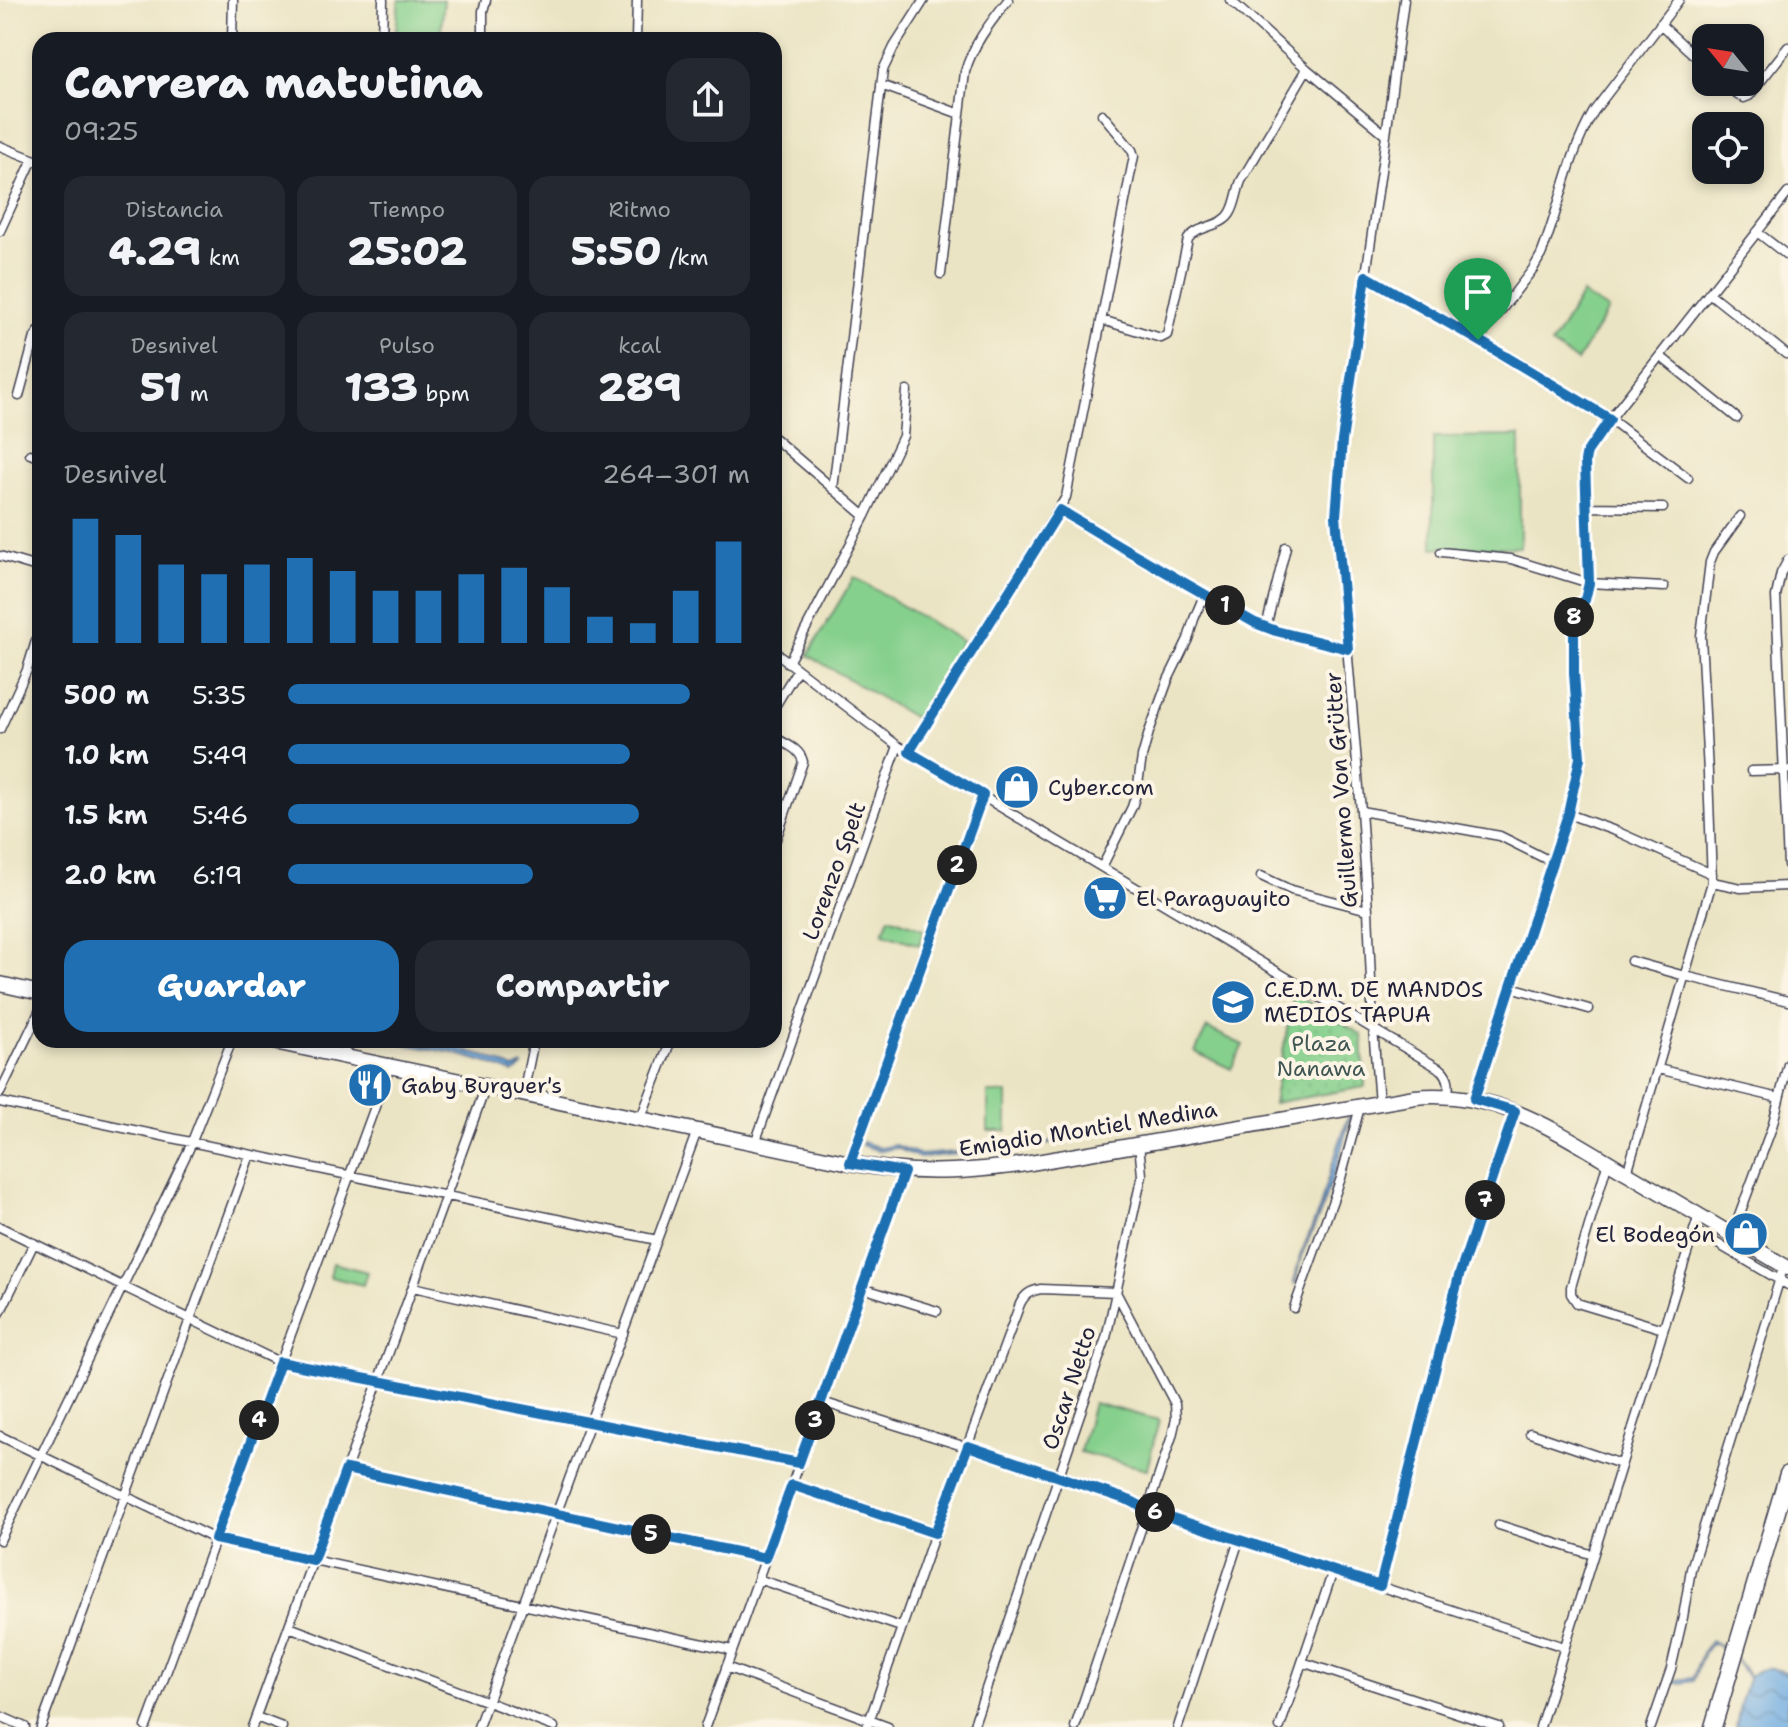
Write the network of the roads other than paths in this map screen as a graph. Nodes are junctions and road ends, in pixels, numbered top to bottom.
1 (233, 0) edge
2 (383, 0) edge
3 (486, 0) edge
4 (637, 0) edge
5 (924, 0) edge
6 (1008, 0) edge
7 (1230, 0) edge
8 (1404, 0) edge
9 (1679, 0) edge
10 (1660, 24) junction
11 (232, 32) edge
12 (382, 32) edge
13 (483, 32) edge
14 (636, 32) edge
15 (1788, 47) edge
16 (1692, 53) edge
17 (1307, 69) junction
18 (1764, 77) edge
19 (881, 85) junction
20 (960, 114) junction
21 (1102, 114) dead end
22 (1385, 134) junction
23 (0, 146) edge
24 (32, 158) edge
25 (32, 168) edge
26 (1788, 193) edge
27 (0, 231) edge
28 (1757, 232) junction
29 (1788, 256) edge
30 (941, 274) dead end
31 (1366, 276) junction
32 (1709, 293) junction
33 (1102, 320) junction
34 (1478, 340) junction
35 (32, 348) edge
36 (1786, 354) dead end
37 (1660, 356) junction
38 (907, 391) dead end
39 (19, 396) dead end
40 (1737, 418) dead end
41 (1610, 419) junction
42 (782, 445) edge
43 (1688, 478) dead end
44 (833, 489) junction
45 (1587, 507) junction
46 (1663, 508) dead end
47 (1060, 510) junction
48 (865, 516) junction
49 (1740, 516) dead end
50 (1286, 547) dead end
51 (1441, 552) dead end
52 (0, 556) edge
53 (1788, 560) edge
54 (32, 566) edge
55 (1589, 583) junction
56 (1664, 587) dead end
57 (1205, 593) junction
58 (1266, 627) junction
59 (1348, 649) junction
60 (1783, 650) edge
61 (32, 654) edge
62 (782, 658) edge
63 (788, 663) junction
64 (797, 670) junction
65 (782, 695) edge
66 (0, 729) edge
67 (782, 742) edge
68 (898, 746) junction
69 (909, 752) junction
70 (1786, 770) edge
71 (1751, 771) dead end
72 (983, 795) junction
73 (1361, 811) junction
74 (1568, 814) junction
75 (782, 822) edge
76 (1552, 862) junction
77 (1788, 865) edge
78 (1102, 867) junction
79 (1261, 876) dead end
80 (1712, 878) junction
81 (1788, 886) edge
82 (1368, 910) junction
83 (1631, 961) dead end
84 (1685, 976) junction
85 (0, 984) edge
86 (1511, 987) junction
87 (32, 991) edge
88 (1788, 1001) edge
89 (1589, 1009) dead end
90 (32, 1027) edge
91 (1373, 1028) junction
92 (229, 1048) edge
93 (304, 1048) edge
94 (345, 1048) edge
95 (532, 1048) edge
96 (668, 1048) edge
97 (342, 1056) junction
98 (1788, 1064) edge
99 (390, 1066) junction
100 (1658, 1069) junction
101 (486, 1086) junction
102 (0, 1093) edge
103 (523, 1094) junction
104 (1448, 1096) junction
105 (1779, 1098) junction
106 (1474, 1099) junction
107 (0, 1102) edge
108 (1379, 1103) junction
109 (1360, 1106) junction
110 (1515, 1111) junction
111 (640, 1120) junction
112 (697, 1131) junction
113 (192, 1143) junction
114 (755, 1143) junction
115 (1139, 1144) junction
116 (250, 1155) junction
117 (1608, 1161) junction
118 (850, 1163) junction
119 (904, 1172) junction
120 (1627, 1173) junction
121 (349, 1176) junction
122 (446, 1196) junction
123 (1699, 1215) junction
124 (0, 1227) edge
125 (1694, 1230) junction
126 (1732, 1235) junction
127 (657, 1240) junction
128 (34, 1243) junction
129 (1784, 1271) edge
130 (1788, 1285) edge
131 (123, 1287) junction
132 (413, 1287) junction
133 (862, 1288) junction
134 (1116, 1292) junction
135 (1294, 1308) dead end
136 (937, 1311) dead end
137 (0, 1313) edge
138 (190, 1319) junction
139 (1663, 1329) junction
140 (623, 1334) junction
141 (280, 1362) junction
142 (378, 1381) junction
143 (822, 1402) junction
144 (590, 1423) junction
145 (1530, 1433) dead end
146 (0, 1436) edge
147 (968, 1446) junction
148 (41, 1456) junction
149 (799, 1463) junction
150 (1621, 1464) junction
151 (346, 1469) junction
152 (1788, 1474) edge
153 (1059, 1476) junction
154 (792, 1485) junction
155 (125, 1497) junction
156 (1148, 1510) junction
157 (557, 1513) junction
158 (1499, 1525) dead end
159 (935, 1533) junction
160 (215, 1539) junction
161 (0, 1540) edge
162 (1239, 1540) junction
163 (1593, 1555) junction
164 (765, 1558) junction
165 (313, 1560) junction
166 (1333, 1571) junction
167 (758, 1579) junction
168 (1380, 1586) junction
169 (524, 1605) junction
170 (289, 1627) junction
171 (901, 1627) junction
172 (1564, 1647) junction
173 (732, 1650) junction
174 (1302, 1662) junction
175 (726, 1667) junction
176 (487, 1702) junction
177 (0, 1716) edge
178 (256, 1717) junction
179 (868, 1724) edge
180 (25, 1727) edge
181 (41, 1727) edge
182 (146, 1727) edge
183 (252, 1727) edge
184 (282, 1727) edge
185 (478, 1727) edge
186 (554, 1727) edge
187 (705, 1727) edge
188 (888, 1727) edge
189 (973, 1727) edge
190 (1075, 1727) edge
191 (1178, 1727) edge
192 (1280, 1727) edge
193 (1499, 1727) edge
194 (1540, 1727) edge
195 (1651, 1727) edge
196 (1713, 1727) edge

1 - 11 street
2 - 12 street
3 - 13 street
4 - 14 street
5 - 19 street
6 - 20 street
7 - 17 street
8 - 22 street, Guillermo Von Grütter
9 - 10 street
10 - 16 street
10 - 34 street
15 - 18 street
17 - 22 street
17 - 33 street
19 - 20 street
19 - 44 street
20 - 30 street
21 - 33 street
22 - 31 street, Guillermo Von Grütter
23 - 24 street
25 - 27 street
26 - 28 street
28 - 29 street
28 - 32 street
31 - 34 street
31 - 59 street, Guillermo Von Grütter
32 - 36 street
32 - 37 street
33 - 47 street
34 - 41 street
35 - 39 street
37 - 40 street
37 - 41 street
38 - 48 street
41 - 43 street
41 - 45 street
42 - 44 street
44 - 48 street
45 - 46 street
45 - 55 street
47 - 57 street
47 - 69 street
48 - 63 street
49 - 80 street
50 - 58 street
51 - 55 street
52 - 54 street
53 - 60 street
55 - 56 street
55 - 74 street
57 - 58 street
57 - 78 street
58 - 59 street
59 - 73 street, Guillermo Von Grütter
60 - 70 street
61 - 66 street
62 - 63 street
63 - 64 street
64 - 65 street
64 - 68 street
67 - 75 street
68 - 69 street
68 - 114 street, Lorenzo Spelt
69 - 72 street
70 - 71 street
70 - 77 street
72 - 78 street
72 - 118 street
73 - 76 street
73 - 82 street, Guillermo Von Grütter
74 - 76 street
74 - 80 street
76 - 86 street
78 - 91 street
79 - 82 street
80 - 81 street
80 - 84 street
82 - 91 street, Guillermo Von Grütter
83 - 84 street
84 - 88 street
84 - 100 street
85 - 87 main road
86 - 89 street
86 - 106 street
90 - 102 street
91 - 104 street
91 - 108 street, Guillermo Von Grütter
92 - 113 street
93 - 97 main road, Emigdio Montiel Medina
94 - 97 street
95 - 103 street
96 - 111 street
97 - 99 main road, Emigdio Montiel Medina
98 - 105 street
99 - 101 main road, Emigdio Montiel Medina
99 - 121 street
100 - 105 street
100 - 120 street
101 - 103 main road, Emigdio Montiel Medina
101 - 122 street
103 - 111 main road, Emigdio Montiel Medina
104 - 106 main road, Emigdio Montiel Medina
104 - 108 main road, Emigdio Montiel Medina
105 - 126 street
106 - 110 main road, Emigdio Montiel Medina
107 - 113 street
108 - 109 main road, Emigdio Montiel Medina
109 - 115 main road, Emigdio Montiel Medina
109 - 135 street
110 - 117 main road, Emigdio Montiel Medina
110 - 168 street
111 - 112 main road, Emigdio Montiel Medina
112 - 114 main road, Emigdio Montiel Medina
112 - 127 street
113 - 116 street
113 - 131 street
114 - 118 main road, Emigdio Montiel Medina
115 - 119 main road, Emigdio Montiel Medina
115 - 134 street, Oscar Netto
116 - 121 street
116 - 138 street
117 - 120 main road, Emigdio Montiel Medina
117 - 139 street
118 - 119 main road, Emigdio Montiel Medina
119 - 133 street
120 - 123 main road, Emigdio Montiel Medina
121 - 122 street
121 - 141 street
122 - 127 street
122 - 132 street
123 - 125 street
123 - 126 main road, Emigdio Montiel Medina
124 - 128 street
125 - 129 street
125 - 139 street
126 - 129 main road, Emigdio Montiel Medina
127 - 140 street
128 - 131 street
128 - 137 street
129 - 130 street
129 - 195 street
131 - 138 street
131 - 148 street
132 - 140 street
132 - 142 street
133 - 136 street
133 - 143 street
134 - 147 street
134 - 153 street, Oscar Netto
134 - 156 street
138 - 141 street
138 - 155 street
139 - 150 street
140 - 144 street
141 - 142 street
141 - 160 street
142 - 144 street
142 - 151 street
143 - 147 street
143 - 149 street
144 - 149 street
144 - 157 street
145 - 150 street
146 - 148 street
147 - 153 street
147 - 159 street
148 - 155 street
148 - 161 street
149 - 154 street
150 - 163 street
151 - 157 street
151 - 165 street
152 - 196 highway
153 - 156 street
153 - 189 street, Oscar Netto
154 - 159 street
154 - 164 street
155 - 160 street
155 - 181 street
156 - 162 street
156 - 190 street
157 - 164 street
157 - 169 street
158 - 163 street
159 - 171 street
160 - 165 street
160 - 182 street
162 - 166 street
162 - 191 street
163 - 172 street
164 - 167 street
165 - 169 street
165 - 170 street
166 - 168 street
166 - 174 street
167 - 171 street
167 - 173 street
168 - 172 street
169 - 173 street
169 - 176 street
170 - 176 street
170 - 178 street
171 - 179 street
172 - 194 street
173 - 175 street
174 - 192 street
174 - 193 street
175 - 179 street
175 - 187 street
176 - 185 street
176 - 186 street
177 - 180 street
178 - 183 street
178 - 184 street
179 - 188 street

